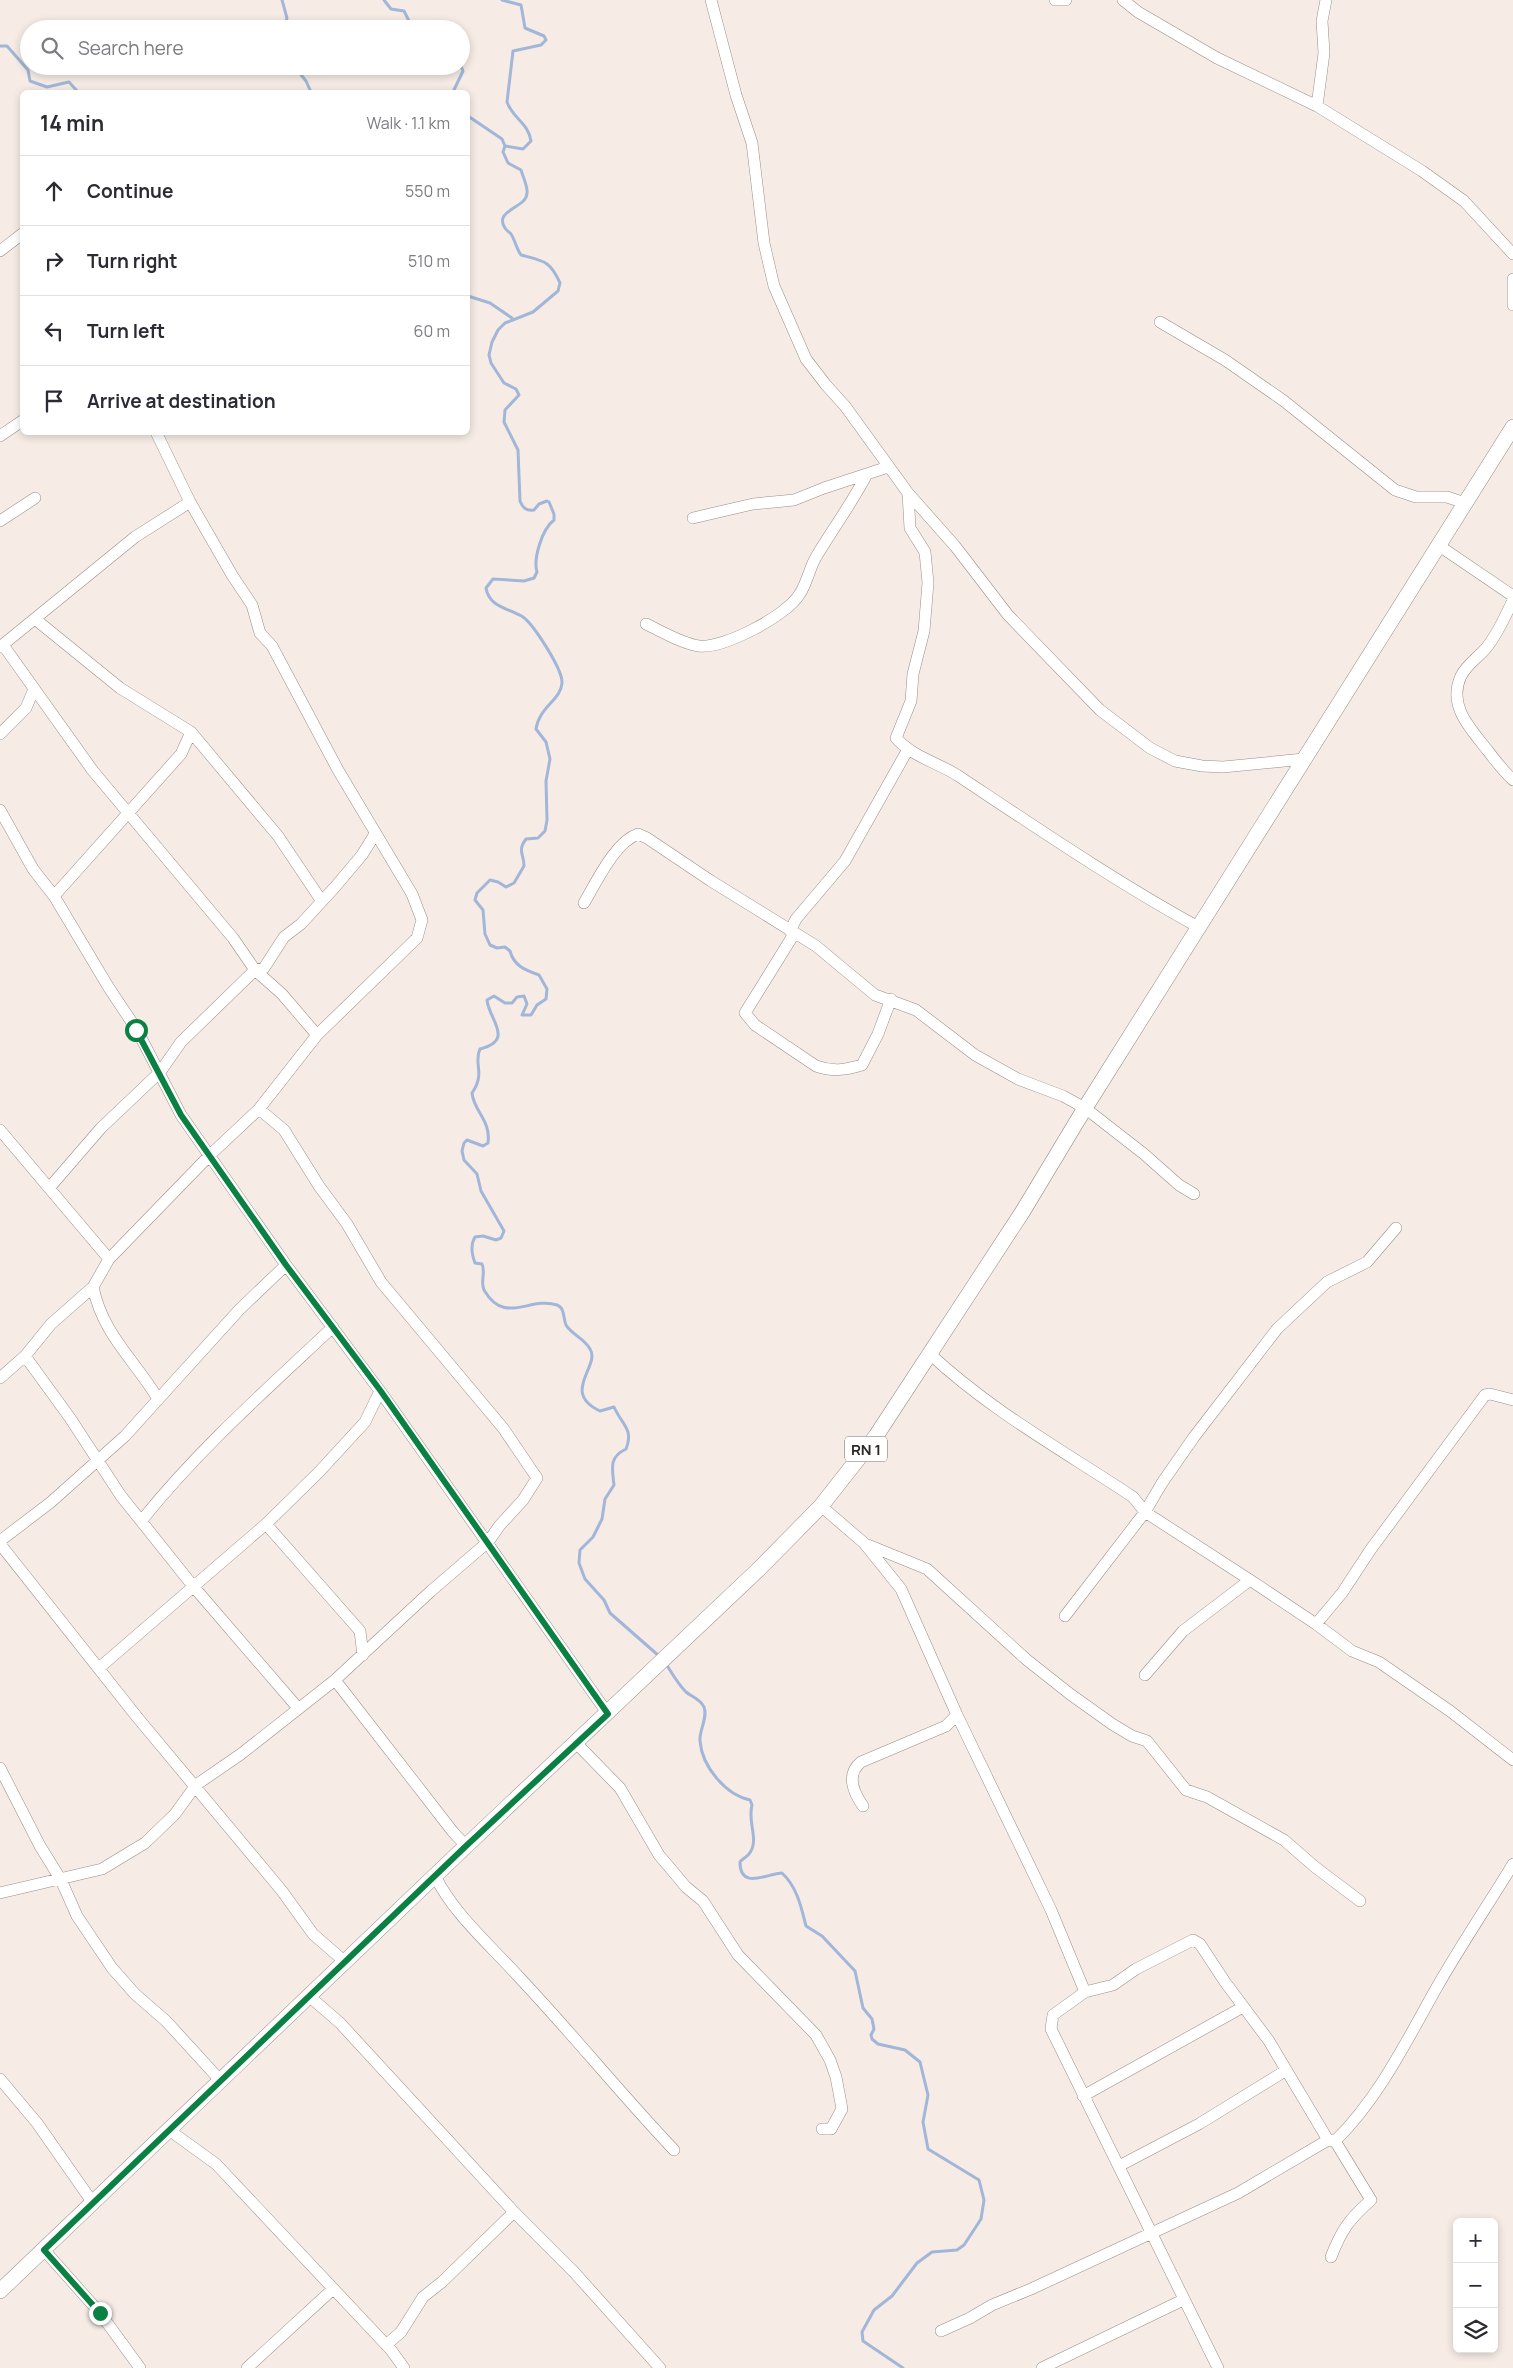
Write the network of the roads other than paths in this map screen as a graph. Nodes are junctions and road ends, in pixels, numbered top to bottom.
1 (711, 0) edge
2 (1055, 0) edge
3 (1066, 0) edge
4 (1123, 0) edge
5 (1326, 0) edge
6 (1316, 106) junction
7 (20, 236) edge
8 (0, 251) edge
9 (1513, 254) edge
10 (1513, 279) edge
11 (1513, 306) edge
12 (1160, 322) dead end
13 (20, 422) edge
14 (1513, 428) edge
15 (157, 435) edge
16 (0, 436) edge
17 (888, 467) junction
18 (866, 476) junction
19 (908, 493) junction
20 (35, 498) dead end
21 (190, 502) junction
22 (1464, 503) junction
23 (693, 518) dead end
24 (0, 521) edge
25 (1438, 545) junction
26 (1513, 596) edge
27 (1513, 600) edge
28 (35, 619) junction
29 (646, 624) dead end
30 (1, 646) edge
31 (34, 689) junction
32 (191, 732) junction
33 (0, 734) edge
34 (907, 751) junction
35 (1304, 759) junction
36 (1513, 780) edge
37 (0, 810) edge
38 (128, 811) junction
39 (375, 834) junction
40 (54, 896) junction
41 (321, 900) junction
42 (584, 902) dead end
43 (1200, 928) junction
44 (792, 933) junction
45 (255, 970) junction
46 (891, 999) junction
47 (317, 1036) junction
48 (160, 1072) junction
49 (259, 1108) junction
50 (1085, 1108) junction
51 (0, 1130) edge
52 (210, 1155) junction
53 (50, 1187) junction
54 (1194, 1194) dead end
55 (1396, 1228) dead end
56 (109, 1259) junction
57 (286, 1265) junction
58 (93, 1287) junction
59 (333, 1327) junction
60 (930, 1354) junction
61 (25, 1356) junction
62 (1, 1375) edge
63 (380, 1390) junction
64 (158, 1399) junction
65 (1513, 1400) edge
66 (98, 1462) junction
67 (821, 1506) junction
68 (1145, 1512) junction
69 (142, 1520) junction
70 (266, 1524) junction
71 (488, 1542) junction
72 (0, 1543) edge
73 (864, 1543) junction
74 (1250, 1580) junction
75 (193, 1586) junction
76 (1064, 1616) dead end
77 (1316, 1624) junction
78 (363, 1655) junction
79 (99, 1668) junction
80 (1145, 1674) dead end
81 (335, 1680) junction
82 (298, 1708) junction
83 (608, 1714) junction
84 (958, 1715) junction
85 (576, 1743) junction
86 (1513, 1760) edge
87 (0, 1768) edge
88 (196, 1785) junction
89 (863, 1806) dead end
90 (466, 1846) junction
91 (1513, 1864) edge
92 (435, 1876) junction
93 (61, 1880) junction
94 (0, 1893) edge
95 (1360, 1901) dead end
96 (345, 1962) junction
97 (1085, 1992) junction
98 (309, 1996) junction
99 (1243, 2007) junction
100 (1285, 2071) junction
101 (0, 2078) edge
102 (220, 2080) junction
103 (1083, 2096) junction
104 (822, 2129) dead end
105 (168, 2130) junction
106 (1331, 2141) junction
107 (674, 2150) dead end
108 (1119, 2166) junction
109 (93, 2203) junction
110 (514, 2212) junction
111 (1150, 2234) junction
112 (44, 2250) junction
113 (1331, 2257) dead end
114 (333, 2289) junction
115 (0, 2291) edge
116 (1183, 2300) junction
117 (941, 2331) dead end
118 (386, 2345) junction
119 (140, 2368) edge
120 (248, 2368) edge
121 (404, 2368) edge
122 (660, 2368) edge
123 (1042, 2368) edge
124 (1218, 2368) edge

1 - 17 street
2 - 3 street
4 - 6 street
5 - 6 street
6 - 9 street
7 - 8 street
10 - 11 street
12 - 22 street
13 - 16 street
14 - 22 main road, RN 1
15 - 21 street
17 - 18 street
17 - 19 street
18 - 23 street
18 - 29 street
19 - 34 street
19 - 35 street
20 - 24 street
21 - 28 street
21 - 39 street
22 - 25 main road, RN 1
25 - 26 street
25 - 35 main road, RN 1
27 - 36 street
28 - 30 street
28 - 32 street
30 - 31 street
31 - 33 street
31 - 38 street
32 - 38 street
32 - 41 street
34 - 43 street
34 - 44 street
35 - 43 main road, RN 1
37 - 40 street
38 - 40 street
38 - 45 street
39 - 41 street
39 - 47 street
40 - 48 street
41 - 45 street
42 - 44 street
43 - 50 main road, RN 1
44 - 46 street
44 - 46 street
45 - 47 street
45 - 48 street
46 - 50 street
47 - 49 street
48 - 52 street
48 - 53 street
49 - 52 street
49 - 71 street
50 - 54 street
50 - 60 main road, RN 1
51 - 53 street
52 - 56 street
52 - 57 street
53 - 56 street
55 - 68 street
56 - 58 street
57 - 59 street
57 - 64 street
58 - 61 street
58 - 64 street
59 - 63 street
59 - 69 street
60 - 67 main road, RN 1
60 - 68 street
61 - 62 street
61 - 66 street
63 - 70 street
63 - 71 street
64 - 66 street
65 - 77 street
66 - 69 street
66 - 72 street
67 - 73 street
67 - 83 main road, RN 1
68 - 74 street
68 - 76 street
69 - 75 street
70 - 75 street
70 - 78 street
71 - 78 street
71 - 83 street
72 - 79 street
73 - 84 street
73 - 95 street
74 - 77 street
74 - 80 street
75 - 79 street
75 - 82 street
77 - 86 street
78 - 81 street
79 - 88 street
81 - 82 street
81 - 90 street
82 - 88 street
83 - 85 main road, RN 1
84 - 89 street
84 - 97 street
85 - 90 main road, RN 1
85 - 104 street
87 - 93 street
88 - 93 street
88 - 96 street
90 - 92 main road, RN 1
91 - 106 street
92 - 96 main road, RN 1
92 - 107 street
93 - 94 street
93 - 102 street
96 - 98 main road, RN 1
97 - 99 street
97 - 103 street
98 - 102 main road, RN 1
98 - 110 street
99 - 100 street
99 - 103 street
100 - 106 street
100 - 108 street
101 - 109 street
102 - 105 main road, RN 1
103 - 108 street
105 - 109 main road, RN 1
105 - 114 street
106 - 111 street
106 - 113 street
108 - 111 street
109 - 112 main road, RN 1
110 - 118 street
110 - 122 street
111 - 116 street
111 - 117 street
112 - 115 main road, RN 1
112 - 119 street
114 - 118 street
114 - 120 street
116 - 123 street
116 - 124 street
118 - 121 street

